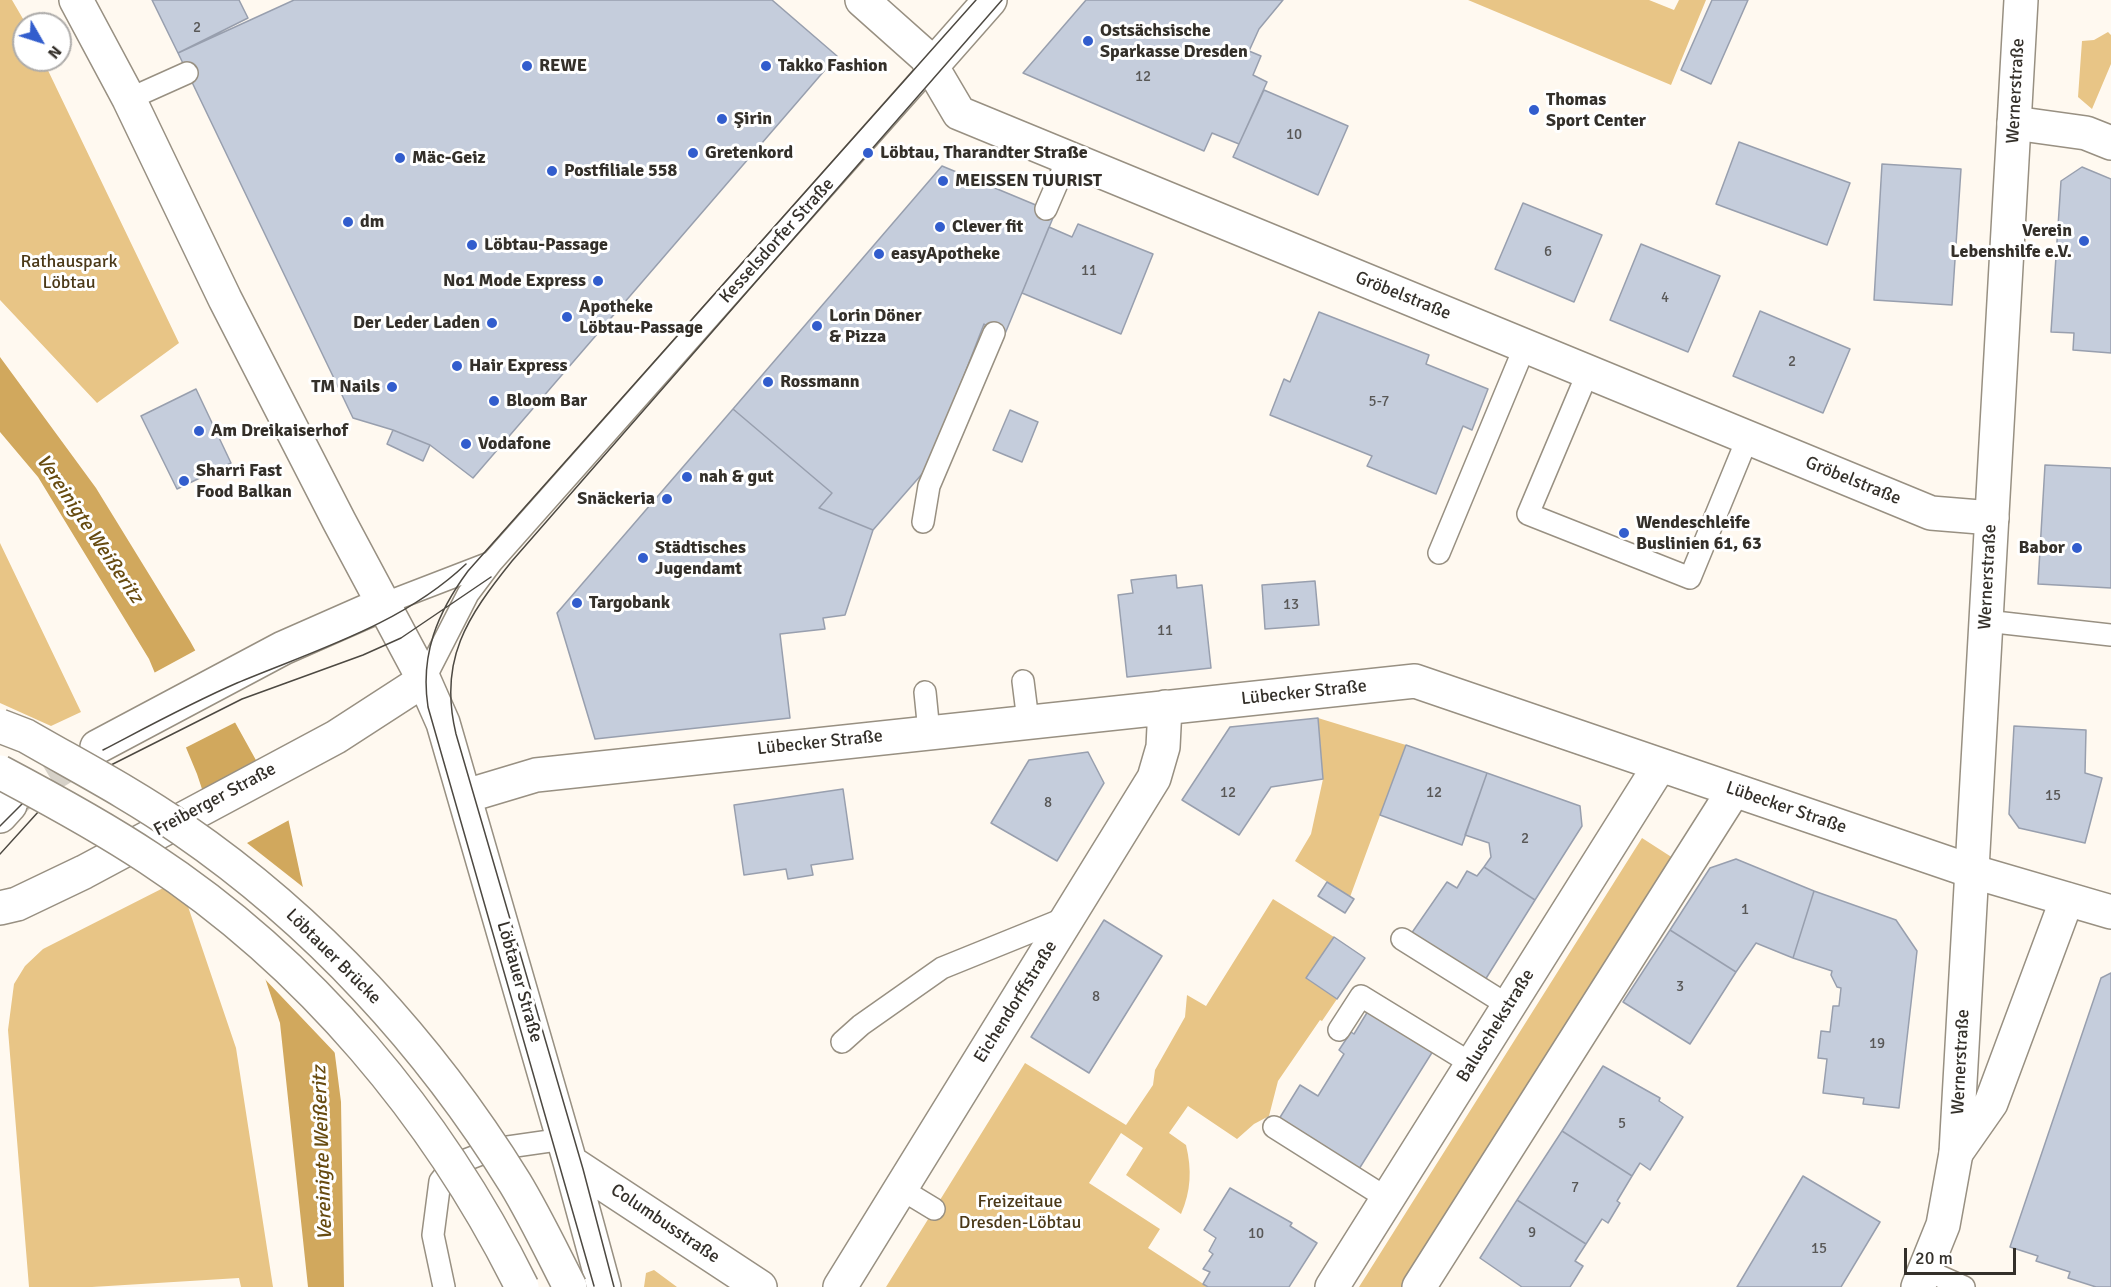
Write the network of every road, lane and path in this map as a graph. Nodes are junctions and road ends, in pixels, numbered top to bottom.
1 (76, 0) edge
2 (862, 0) edge
3 (990, 0) edge
4 (2021, 0) edge
5 (931, 67) junction
6 (187, 73) dead end
7 (129, 99) junction
8 (2014, 123) junction
9 (2111, 143) edge
10 (1068, 158) junction
11 (1046, 209) dead end
12 (994, 333) dead end
13 (1525, 346) junction
14 (1588, 372) junction
15 (1748, 437) junction
16 (1992, 519) junction
17 (923, 522) dead end
18 (1439, 553) dead end
19 (492, 562) junction
20 (382, 604) junction
21 (1986, 621) junction
22 (2111, 635) edge
23 (424, 680) junction
24 (1023, 681) dead end
25 (925, 692) dead end
26 (1165, 707) junction
27 (1028, 721) junction
28 (0, 726) edge
29 (929, 732) junction
30 (98, 746) tunnel mouth
31 (1660, 765) junction
32 (1734, 790) junction
33 (7, 796) edge
34 (466, 796) junction
35 (1971, 871) junction
36 (2067, 899) junction
37 (0, 908) edge
38 (2111, 912) edge
39 (1069, 917) junction
40 (1402, 939) dead end
41 (1509, 1006) junction
42 (1339, 1030) dead end
43 (842, 1042) dead end
44 (1472, 1064) junction
45 (1274, 1127) dead end
46 (567, 1150) junction
47 (1956, 1153) junction
48 (901, 1189) junction
49 (1388, 1199) junction
50 (934, 1209) dead end
51 (1922, 1279) edge
52 (444, 1287) edge
53 (522, 1287) edge
54 (570, 1287) edge
55 (604, 1287) edge
56 (760, 1287) edge
57 (840, 1287) edge
58 (1332, 1287) edge
59 (1419, 1287) edge
60 (1964, 1287) edge

1 - 7 street, Löbtauer Straße
2 - 5 street, Gröbelstraße
3 - 5 street, Kesselsdorfer Straße
4 - 8 street, Wernerstraße
5 - 10 street, Gröbelstraße
5 - 19 lane, Kesselsdorfer Straße
6 - 7 lane
7 - 20 street, Löbtauer Straße
8 - 9 street
8 - 16 street, Wernerstraße
10 - 11 lane
10 - 13 street, Gröbelstraße
12 - 17 lane
13 - 14 street, Gröbelstraße
13 - 18 lane
14 - 15 street, Gröbelstraße
14 - 15 lane
15 - 16 street, Gröbelstraße
16 - 21 street, Wernerstraße
19 - 20 lane, Kesselsdorfer Straße
19 - 23 lane, Kesselsdorfer Straße
20 - 23 street, Löbtauer Straße
20 - 30 street
21 - 22 lane
21 - 35 street, Wernerstraße
23 - 34 street, Löbtauer Straße
23 - 37 street, Freiberger Straße
24 - 27 lane
25 - 29 lane
26 - 27 street, Lübecker Straße
26 - 31 street, Lübecker Straße
26 - 39 street, Eichendorffstraße
27 - 29 street, Lübecker Straße
28 - 54 street, Löbtauer Brücke, bridge
29 - 34 street, Lübecker Straße
31 - 32 street, Lübecker Straße
31 - 41 street, Baluschekstraße
32 - 35 street, Lübecker Straße
32 - 59 street
33 - 53 street, bridge
34 - 46 street, Löbtauer Straße
35 - 36 street, Lübecker Straße
35 - 47 street, Wernerstraße
36 - 38 street, Lübecker Straße
36 - 47 street, Wernerstraße
39 - 43 lane
39 - 48 street, Eichendorffstraße
40 - 41 lane
41 - 44 street, Baluschekstraße
42 - 44 lane
44 - 49 street, Baluschekstraße
45 - 49 lane
46 - 52 lane
46 - 55 street, Löbtauer Straße
46 - 56 street, Columbusstraße
47 - 51 street, Wernerstraße
48 - 50 lane
48 - 57 street, Eichendorffstraße
49 - 58 street, Baluschekstraße
51 - 60 lane

